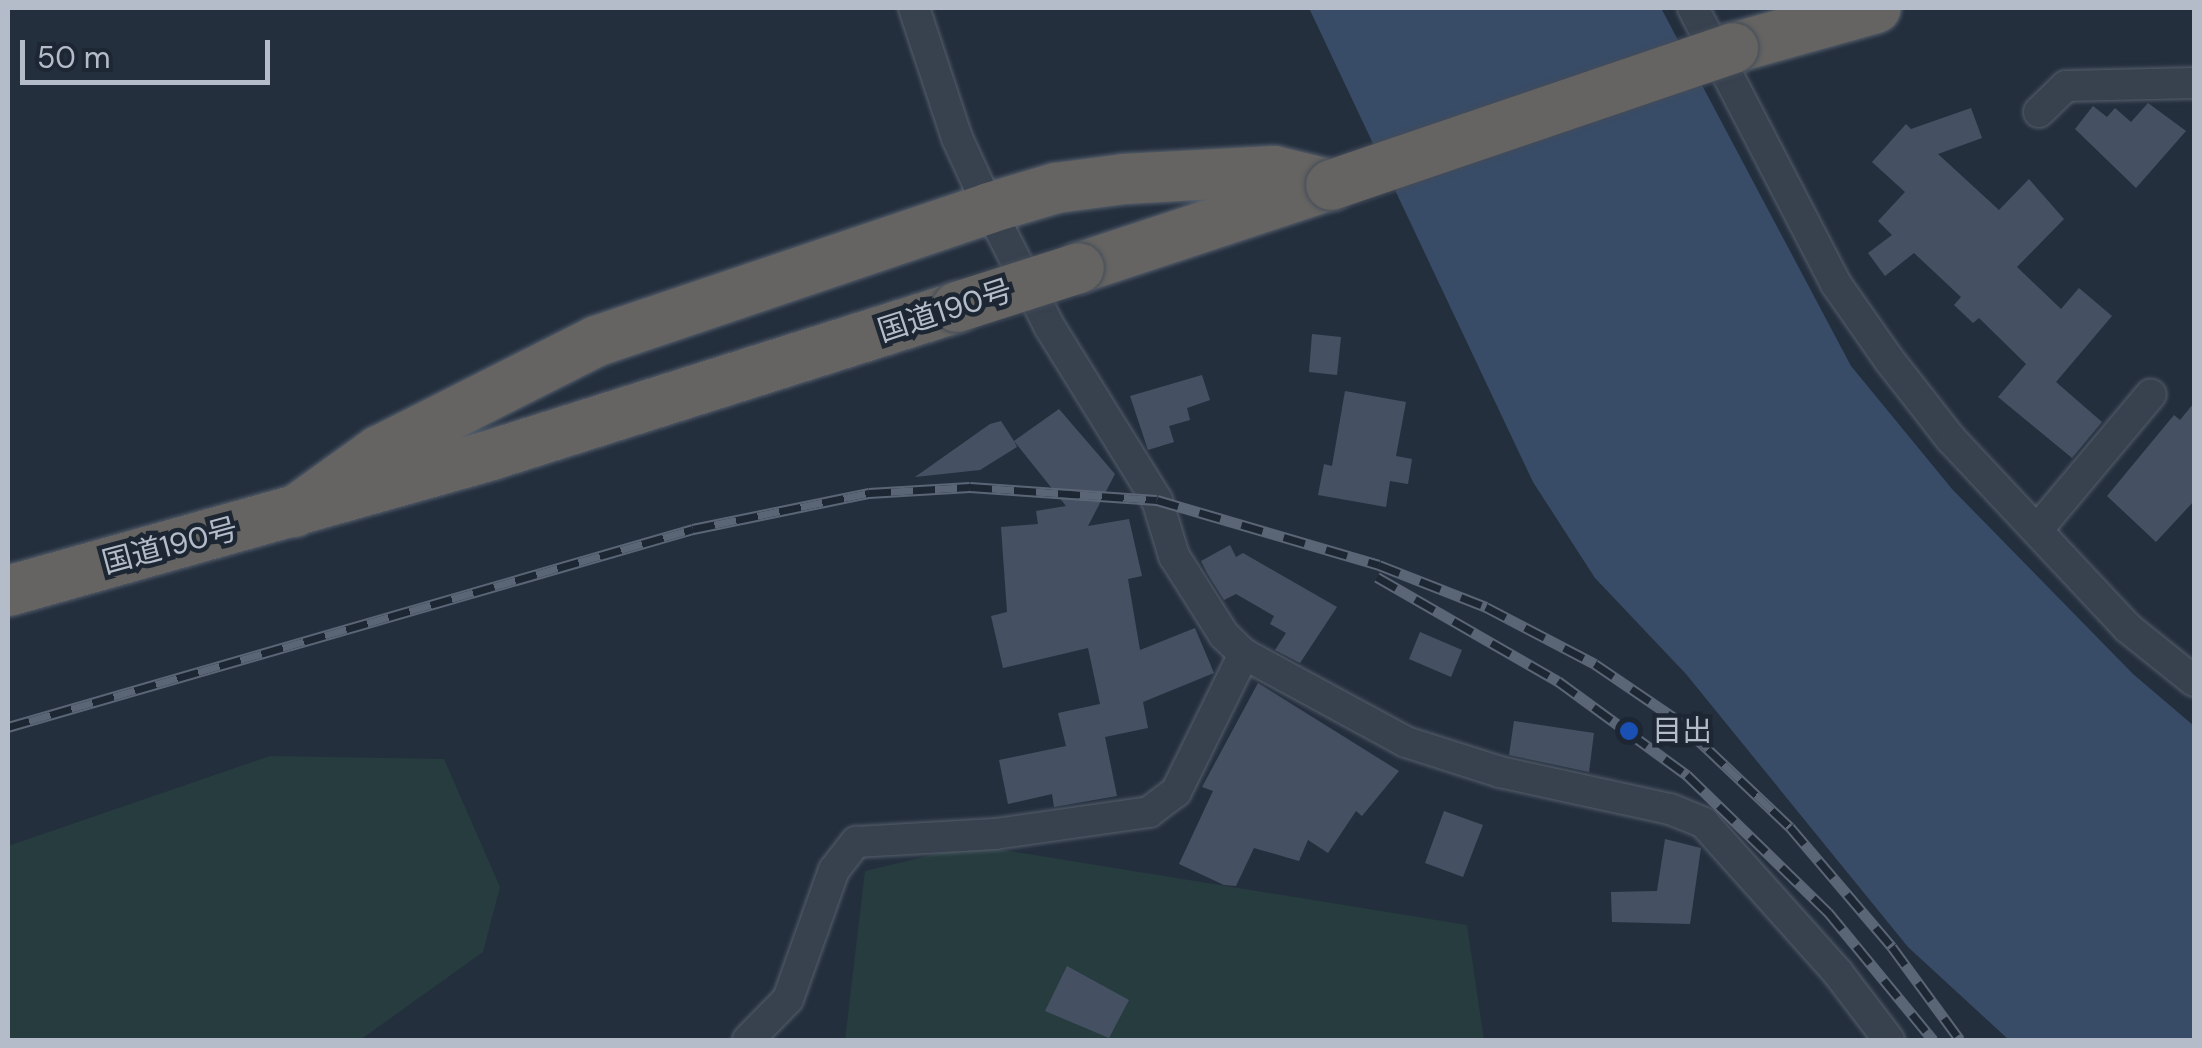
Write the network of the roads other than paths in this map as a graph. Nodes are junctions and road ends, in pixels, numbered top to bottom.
1 (914, 8) edge
2 (1694, 8) edge
3 (1772, 8) edge
4 (1876, 8) edge
5 (1733, 48) junction
6 (2194, 83) edge
7 (2039, 112) dead end
8 (1332, 185) junction
9 (988, 208) junction
10 (2151, 394) dead end
11 (294, 512) junction
12 (2037, 530) junction
13 (8, 591) edge
14 (1244, 654) junction
15 (2194, 681) edge
16 (748, 1040) edge
17 (1889, 1040) edge

1 - 9 street
2 - 12 street
3 - 5 highway
4 - 5 highway, 国道190号
5 - 8 highway, 国道190号, bridge
6 - 7 street
8 - 9 highway
8 - 11 highway, 国道190号, bridge
9 - 11 highway
9 - 14 street
10 - 12 street
11 - 13 highway, 国道190号
12 - 15 street
14 - 16 street
14 - 17 street

